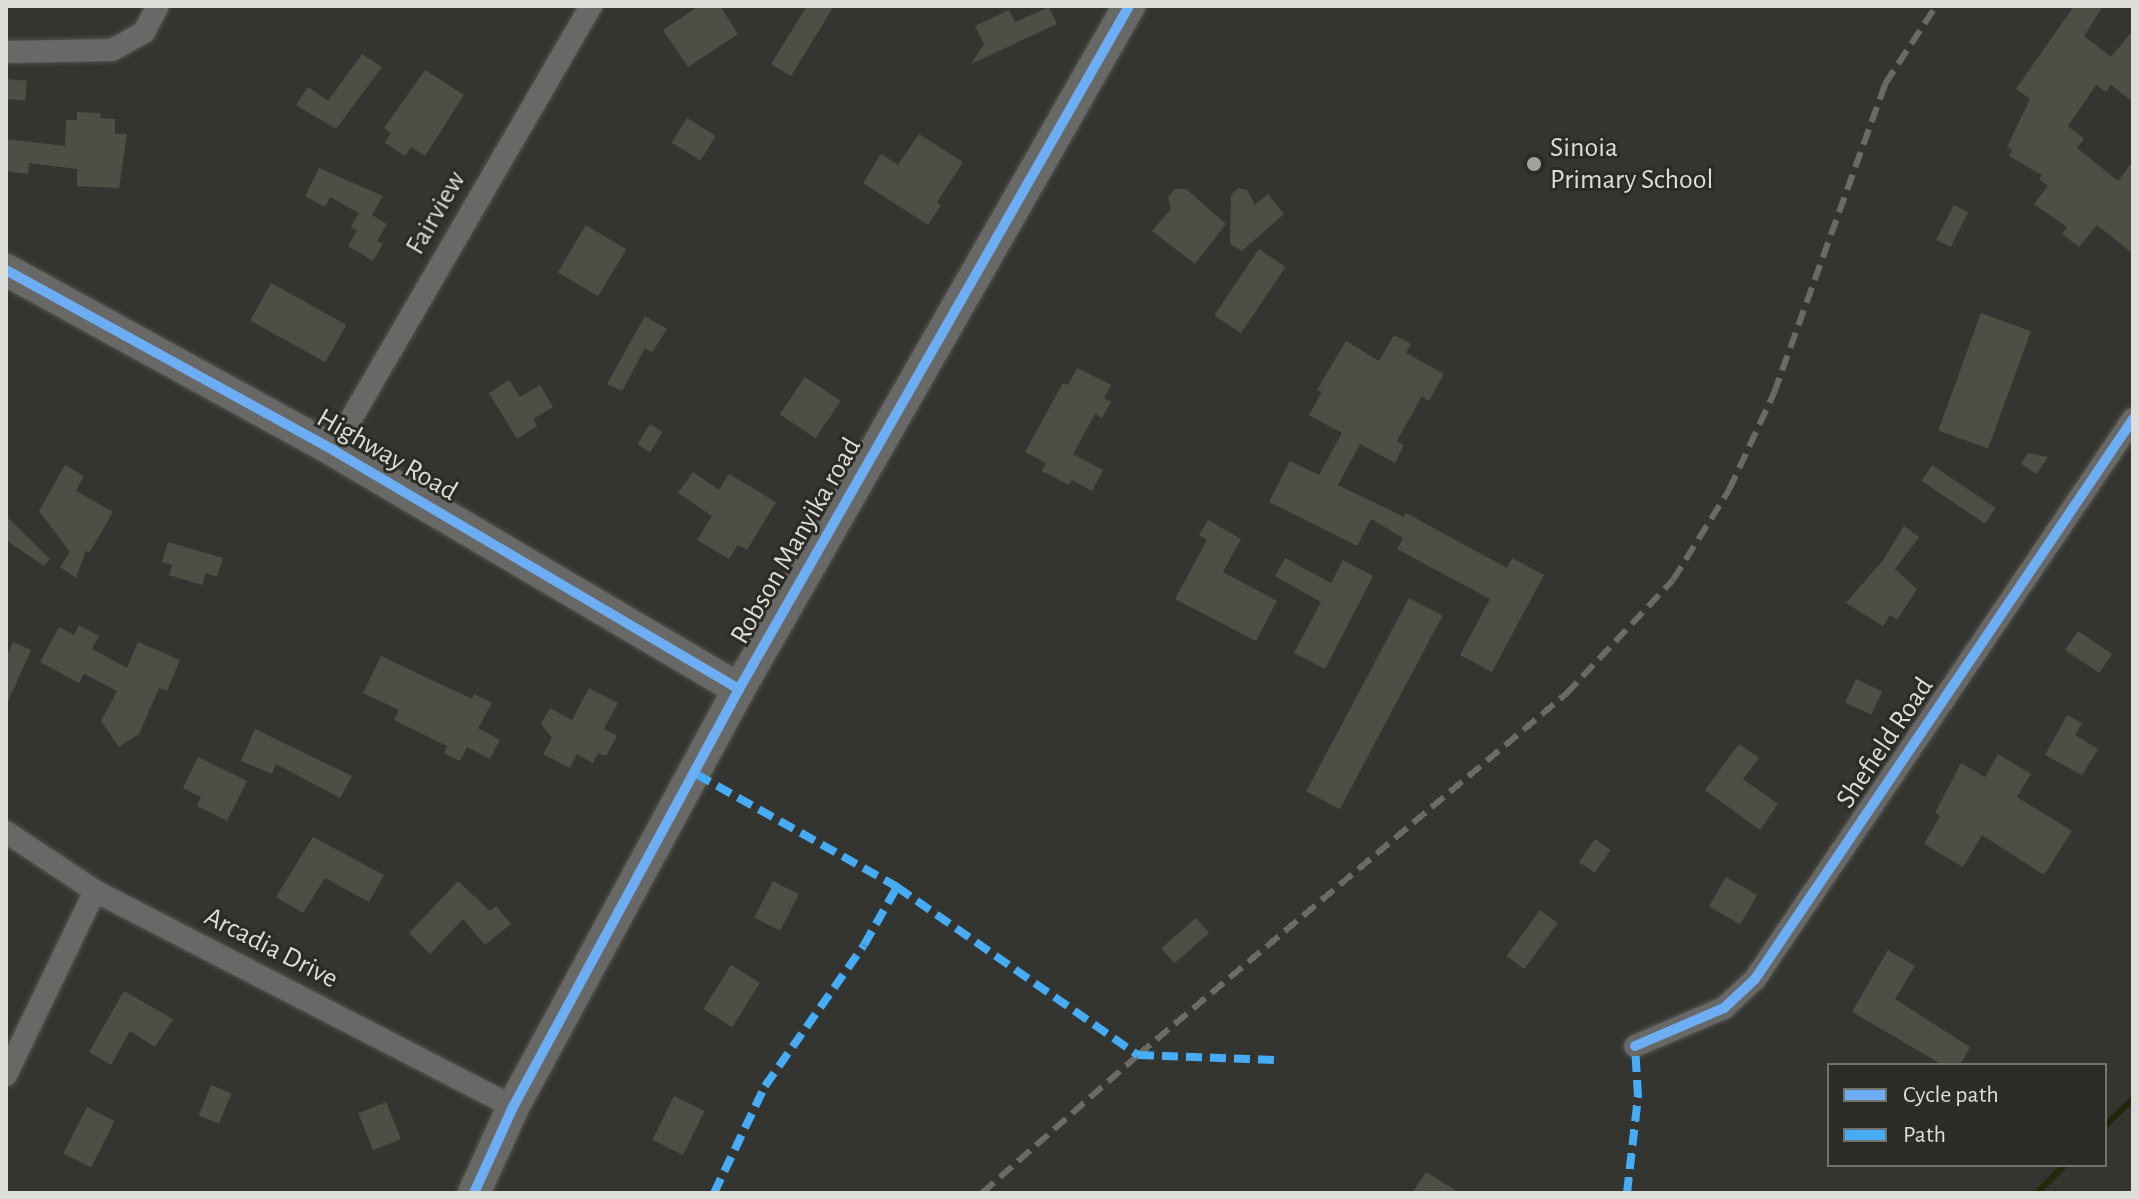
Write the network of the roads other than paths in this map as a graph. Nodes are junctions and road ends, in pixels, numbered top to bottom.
1 (158, 6) edge
2 (591, 6) edge
3 (1129, 6) edge
4 (6, 52) edge
5 (6, 270) edge
6 (2133, 419) edge
7 (333, 450) junction
8 (739, 689) junction
9 (6, 832) edge
10 (95, 891) junction
11 (1635, 1046) dead end
12 (6, 1075) edge
13 (513, 1107) junction
14 (474, 1193) edge

1 - 4 street
2 - 7 street, Fairview
3 - 8 street, Robson Manyika road
5 - 7 street, Highway Road
6 - 11 street, Shefield Road
7 - 8 street, Highway Road
8 - 13 street, Robson Manyika road
9 - 10 street, Arcadia Drive
10 - 12 street
10 - 13 street, Arcadia Drive
13 - 14 street, Robson Manyika road

